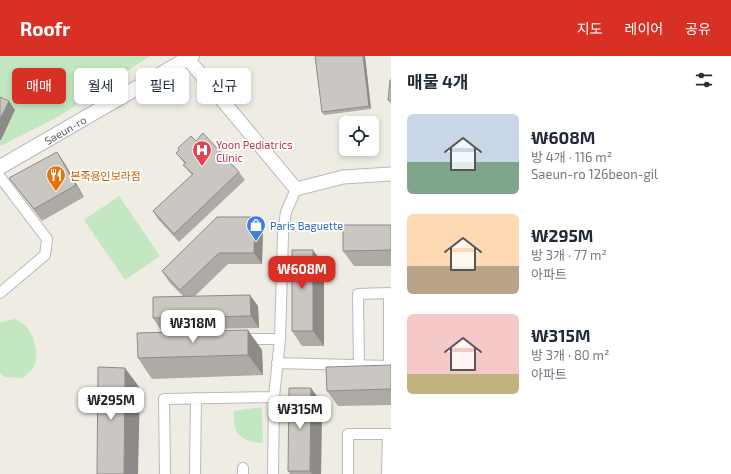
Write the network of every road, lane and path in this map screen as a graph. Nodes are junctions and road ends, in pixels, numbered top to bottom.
1 (190, 57) edge
2 (0, 167) edge
3 (391, 174) edge
4 (0, 177) edge
5 (296, 189) junction
6 (0, 293) edge
7 (390, 293) edge
8 (233, 339) edge
9 (280, 339) junction
10 (277, 363) junction
11 (359, 366) junction
12 (274, 397) junction
13 (196, 398) junction
14 (390, 434) edge
15 (165, 474) edge
16 (195, 474) edge
17 (273, 474) edge
18 (348, 474) edge
19 (387, 474) edge

1 - 2 main road, Saeun-ro
1 - 5 street
3 - 5 street
4 - 6 street
5 - 9 street
7 - 11 street
7 - 11 street
8 - 9 street
9 - 10 street
10 - 11 street
10 - 12 street
12 - 13 street
12 - 17 street
13 - 15 street
13 - 16 street
14 - 18 street
14 - 19 street

